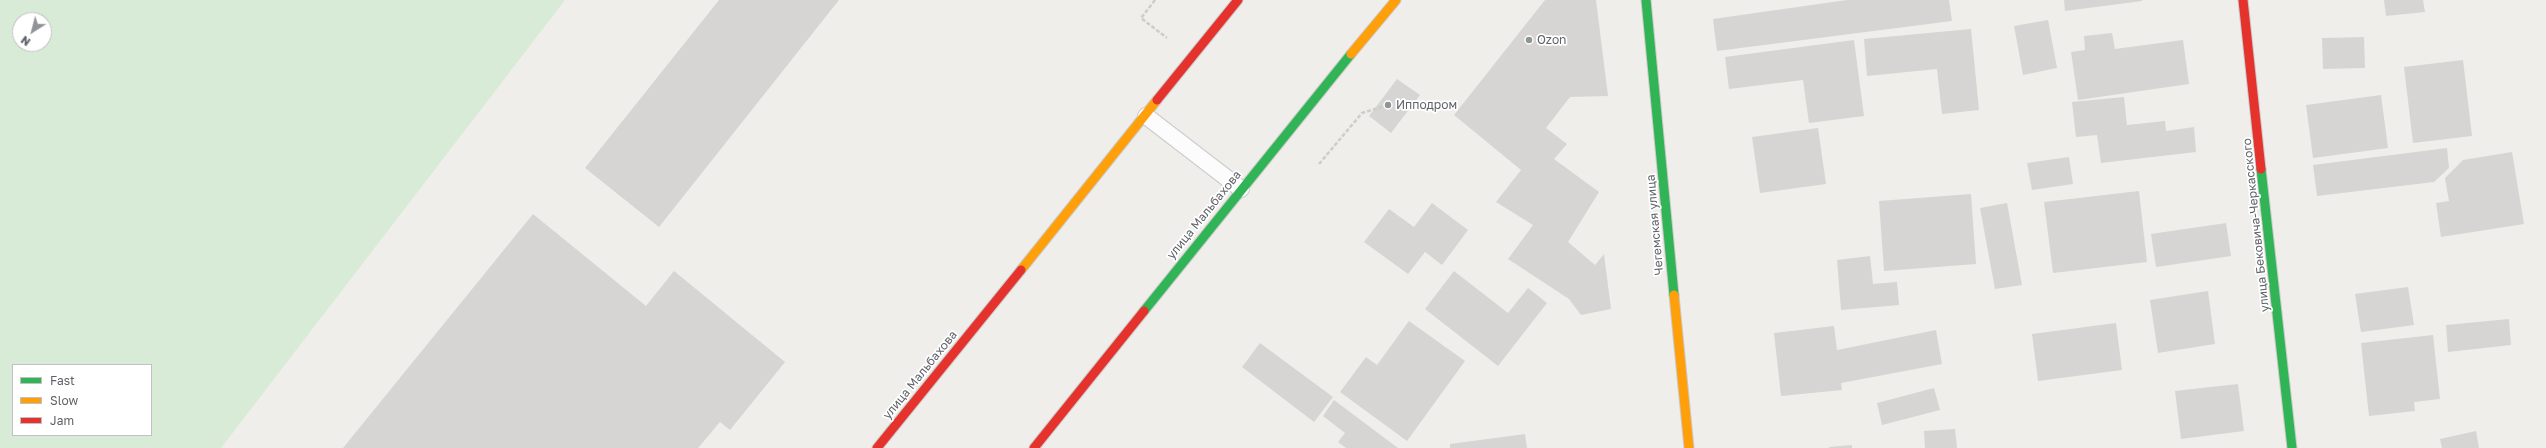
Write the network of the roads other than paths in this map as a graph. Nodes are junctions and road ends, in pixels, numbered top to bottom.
1 (1238, 0) edge
2 (1396, 0) edge
3 (1646, 0) edge
4 (2243, 0) edge
5 (1146, 116) junction
6 (1241, 189) junction
7 (877, 448) edge
8 (1034, 448) edge
9 (1689, 448) edge
10 (2292, 448) edge

1 - 5 main road, улица Мальбахова
2 - 6 main road, улица Мальбахова
3 - 9 main road, Чегемская улица
4 - 10 main road, улица Бековича-Черкасского
5 - 6 lane
5 - 7 main road, улица Мальбахова
6 - 8 main road, улица Мальбахова

